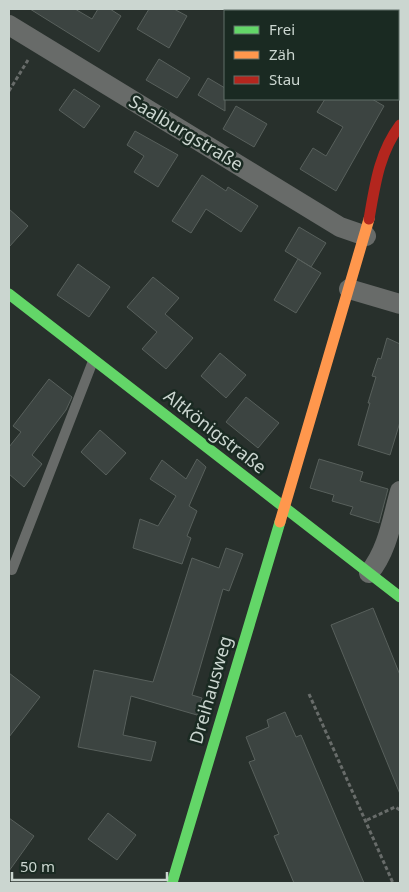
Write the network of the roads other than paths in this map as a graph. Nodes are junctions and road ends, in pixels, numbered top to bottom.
1 (9, 26) edge
2 (400, 125) edge
3 (366, 236) junction
4 (349, 289) junction
5 (9, 294) edge
6 (400, 304) edge
7 (94, 360) junction
8 (400, 491) edge
9 (283, 507) junction
10 (12, 570) dead end
11 (369, 573) junction
12 (400, 597) edge
13 (172, 883) edge

1 - 3 street, Saalburgstraße
2 - 3 street
3 - 4 street
4 - 6 street
4 - 9 street
5 - 7 street, Altkönigstraße
7 - 9 street, Altkönigstraße
7 - 10 lane
8 - 11 street
9 - 11 street, Altkönigstraße
9 - 13 street, Dreihausweg
11 - 12 street, Altkönigstraße

